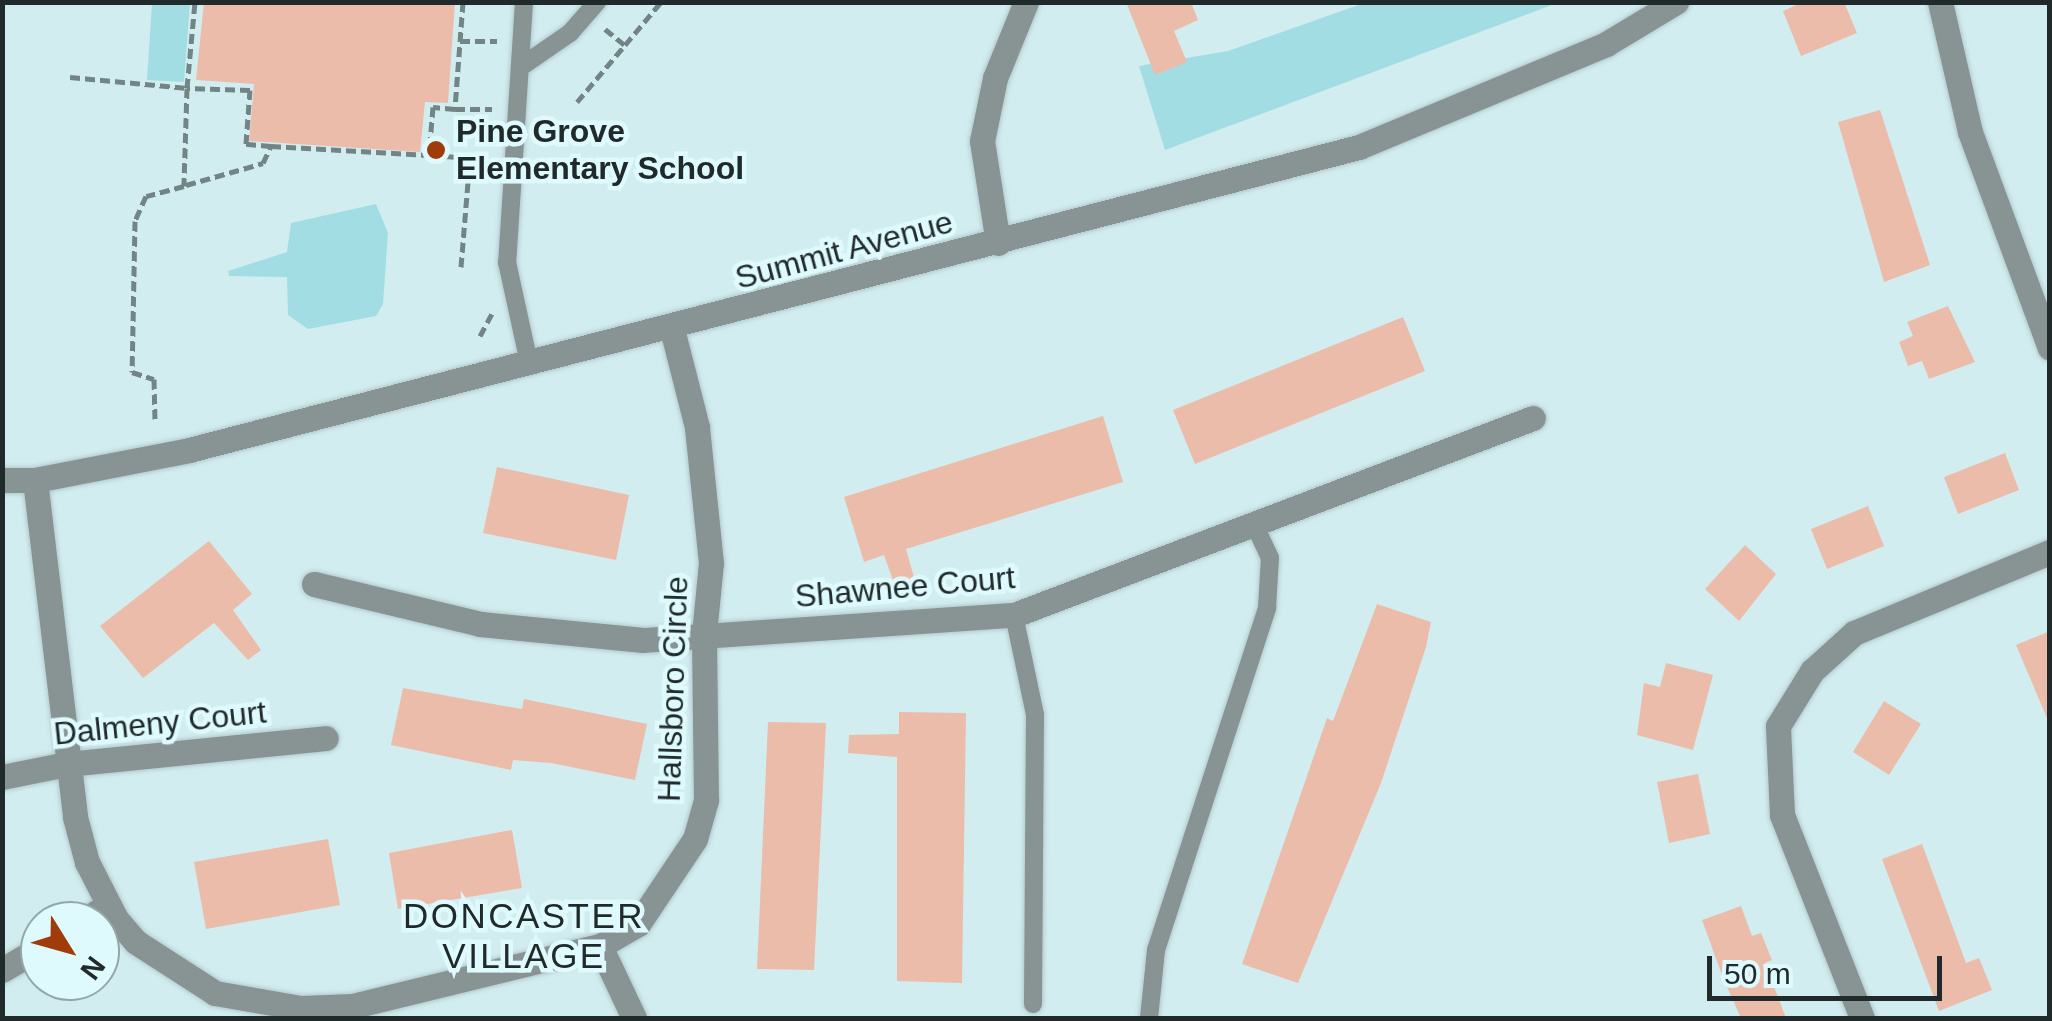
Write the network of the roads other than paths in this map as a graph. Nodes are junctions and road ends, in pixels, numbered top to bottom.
1 (524, 2) edge
2 (1026, 2) edge
3 (1676, 2) edge
4 (1940, 2) edge
5 (592, 8) edge
6 (524, 64) junction
7 (998, 243) junction
8 (672, 330) junction
9 (2050, 348) edge
10 (530, 363) junction
11 (1533, 418) dead end
12 (2, 480) edge
13 (36, 480) junction
14 (1254, 523) junction
15 (2050, 552) edge
16 (314, 584) dead end
17 (1014, 615) junction
18 (704, 634) junction
19 (326, 738) dead end
20 (67, 764) junction
21 (2, 777) edge
22 (106, 901) edge
23 (120, 921) edge
24 (600, 946) junction
25 (1033, 1004) dead end
26 (634, 1018) edge
27 (1148, 1018) edge
28 (1862, 1018) edge

1 - 6 lane
2 - 7 street
3 - 7 street, Summit Avenue
4 - 9 street
5 - 6 lane
6 - 10 lane
7 - 8 street, Summit Avenue
8 - 10 street, Summit Avenue
8 - 18 street, Hallsboro Circle
10 - 13 street, Summit Avenue
11 - 14 street, Shawnee Court
12 - 13 street, Summit Avenue
13 - 20 street, Hallsboro Circle
14 - 17 street, Shawnee Court
14 - 27 lane
15 - 28 street
16 - 18 street, Shawnee Court
17 - 18 street, Shawnee Court
17 - 25 lane
18 - 24 street, Hallsboro Circle
19 - 20 street, Dalmeny Court
20 - 21 street, Dalmeny Court
20 - 22 street, Hallsboro Circle
23 - 24 street, Hallsboro Circle
24 - 26 street

